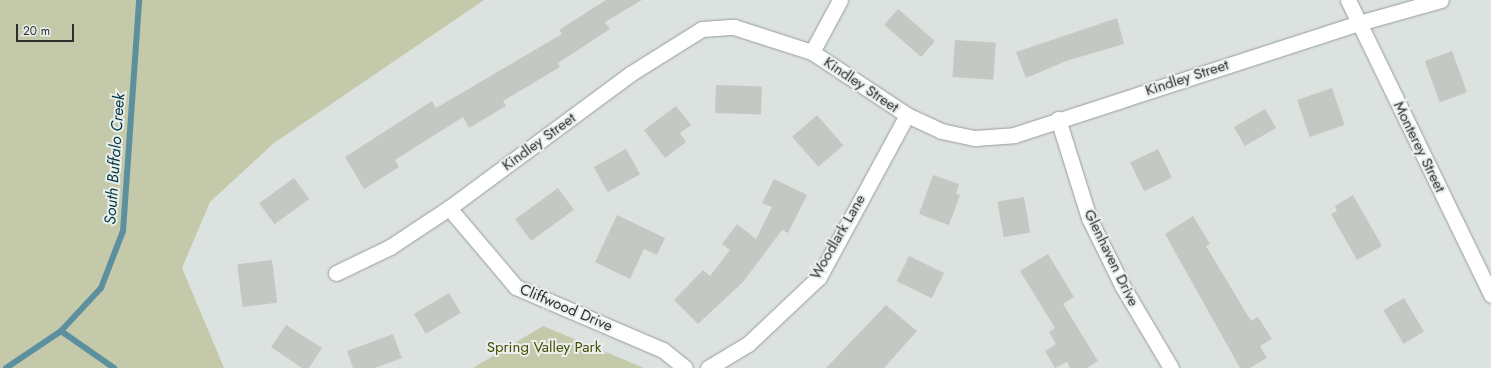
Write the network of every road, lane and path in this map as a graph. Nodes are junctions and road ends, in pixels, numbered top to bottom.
1 (840, 0) edge
2 (1348, 0) edge
3 (1441, 0) edge
4 (1359, 23) junction
5 (812, 52) junction
6 (907, 115) junction
7 (1058, 119) junction
8 (449, 208) junction
9 (336, 273) dead end
10 (1491, 295) edge
11 (685, 368) edge
12 (708, 368) edge
13 (1171, 368) edge

1 - 5 street
2 - 4 street, Monterey Street
3 - 4 street, Kindley Street
4 - 7 street, Kindley Street
4 - 10 street, Monterey Street
5 - 6 street, Kindley Street
5 - 8 street, Kindley Street
6 - 7 street, Kindley Street
6 - 12 street, Woodlark Lane
7 - 13 street, Glenhaven Drive
8 - 9 street, Kindley Street
8 - 11 street, Cliffwood Drive

